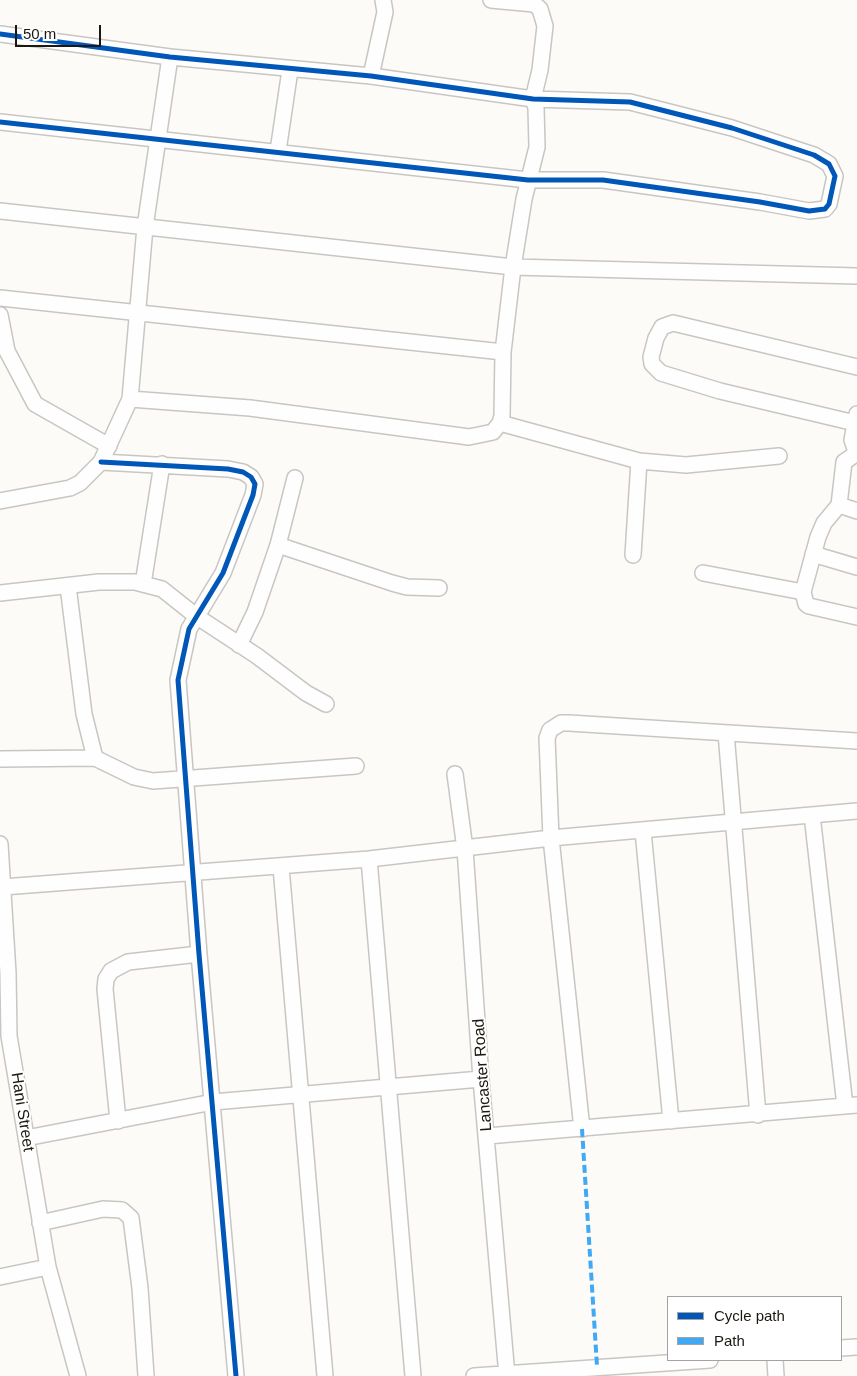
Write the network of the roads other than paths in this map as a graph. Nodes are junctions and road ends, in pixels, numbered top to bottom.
1 (395, 0) edge
2 (491, 0) edge
3 (384, 6) edge
4 (0, 34) edge
5 (170, 57) junction
6 (290, 70) junction
7 (371, 76) junction
8 (533, 99) junction
9 (0, 122) edge
10 (157, 140) junction
11 (278, 151) junction
12 (528, 180) junction
13 (0, 211) edge
14 (145, 227) junction
15 (513, 266) junction
16 (857, 276) edge
17 (0, 298) edge
18 (138, 312) junction
19 (0, 315) edge
20 (502, 352) junction
21 (857, 367) edge
22 (130, 400) junction
23 (856, 418) edge
24 (500, 423) junction
25 (109, 446) junction
26 (857, 453) edge
27 (779, 456) dead end
28 (639, 461) junction
29 (101, 462) junction
30 (162, 464) junction
31 (295, 478) dead end
32 (0, 501) edge
33 (839, 505) junction
34 (857, 511) edge
35 (278, 544) junction
36 (813, 554) junction
37 (633, 555) dead end
38 (857, 567) edge
39 (703, 573) dead end
40 (143, 584) junction
41 (68, 586) junction
42 (439, 588) dead end
43 (803, 592) junction
44 (0, 593) edge
45 (196, 616) junction
46 (857, 617) edge
47 (239, 645) junction
48 (326, 704) dead end
49 (726, 733) junction
50 (857, 741) edge
51 (95, 758) junction
52 (0, 759) edge
53 (356, 766) dead end
54 (455, 774) dead end
55 (187, 780) junction
56 (857, 812) edge
57 (812, 815) junction
58 (733, 821) junction
59 (642, 831) junction
60 (551, 838) junction
61 (0, 844) edge
62 (465, 849) junction
63 (369, 859) junction
64 (281, 867) junction
65 (192, 872) junction
66 (3, 887) junction
67 (199, 954) junction
68 (5, 1037) edge
69 (481, 1078) junction
70 (386, 1087) junction
71 (300, 1093) junction
72 (213, 1102) junction
73 (851, 1106) edge
74 (758, 1115) junction
75 (118, 1120) junction
76 (671, 1122) junction
77 (582, 1129) junction
78 (487, 1136) junction
79 (26, 1138) junction
80 (40, 1223) junction
81 (48, 1267) junction
82 (0, 1277) edge
83 (857, 1347) edge
84 (842, 1348) edge
85 (700, 1361) edge
86 (775, 1361) edge
87 (598, 1371) edge
88 (507, 1374) edge
89 (78, 1376) edge
90 (146, 1376) edge
91 (236, 1376) edge
92 (325, 1376) edge
93 (413, 1376) edge
94 (474, 1376) edge
95 (776, 1376) edge

1 - 3 street
2 - 8 street
3 - 7 street
4 - 5 street
5 - 6 street
5 - 10 street
6 - 7 street
6 - 11 street
7 - 8 street
8 - 12 street
8 - 12 street
9 - 10 street
10 - 11 street
10 - 14 street
11 - 12 street
12 - 15 street
13 - 14 street
14 - 15 street
14 - 18 street
15 - 16 street
15 - 20 street
17 - 18 street
18 - 20 street
18 - 22 street
19 - 25 street
20 - 24 street
21 - 23 street
22 - 24 street
22 - 25 street
23 - 26 street
24 - 28 street
25 - 29 street
26 - 33 street
27 - 28 street
28 - 37 street
29 - 30 street
29 - 32 street
30 - 40 street
30 - 45 street
31 - 35 street
33 - 34 street
33 - 36 street
35 - 42 street
35 - 47 street
36 - 38 street
36 - 43 street
39 - 43 street
40 - 41 street
40 - 45 street
41 - 44 street
41 - 51 street
43 - 46 street
45 - 47 street
45 - 55 street
47 - 48 street
49 - 50 street
49 - 58 street
49 - 60 street
51 - 52 street
51 - 55 street
53 - 55 street
54 - 62 street, Lancaster Road
55 - 65 street
56 - 57 street
57 - 58 street
57 - 73 street
58 - 59 street
58 - 74 street
59 - 60 street
59 - 76 street
60 - 62 street
60 - 77 street
61 - 66 street, Hani Street
62 - 63 street
62 - 69 street, Lancaster Road
63 - 64 street
63 - 70 street
64 - 65 street
64 - 71 street
65 - 66 street
65 - 67 street
66 - 68 street, Hani Street
67 - 72 street
67 - 75 street
68 - 79 street, Hani Street
69 - 70 street
69 - 78 street, Lancaster Road
70 - 71 street
70 - 93 street
71 - 72 street
71 - 92 street
72 - 75 street
72 - 91 street
73 - 74 street
74 - 76 street
75 - 79 street
76 - 77 street
77 - 78 street
78 - 88 street, Lancaster Road
79 - 80 street, Hani Street
80 - 81 street, Hani Street
80 - 90 street
81 - 82 street
81 - 89 street, Hani Street
83 - 84 street
85 - 87 street
86 - 95 street
87 - 88 street
88 - 94 street

